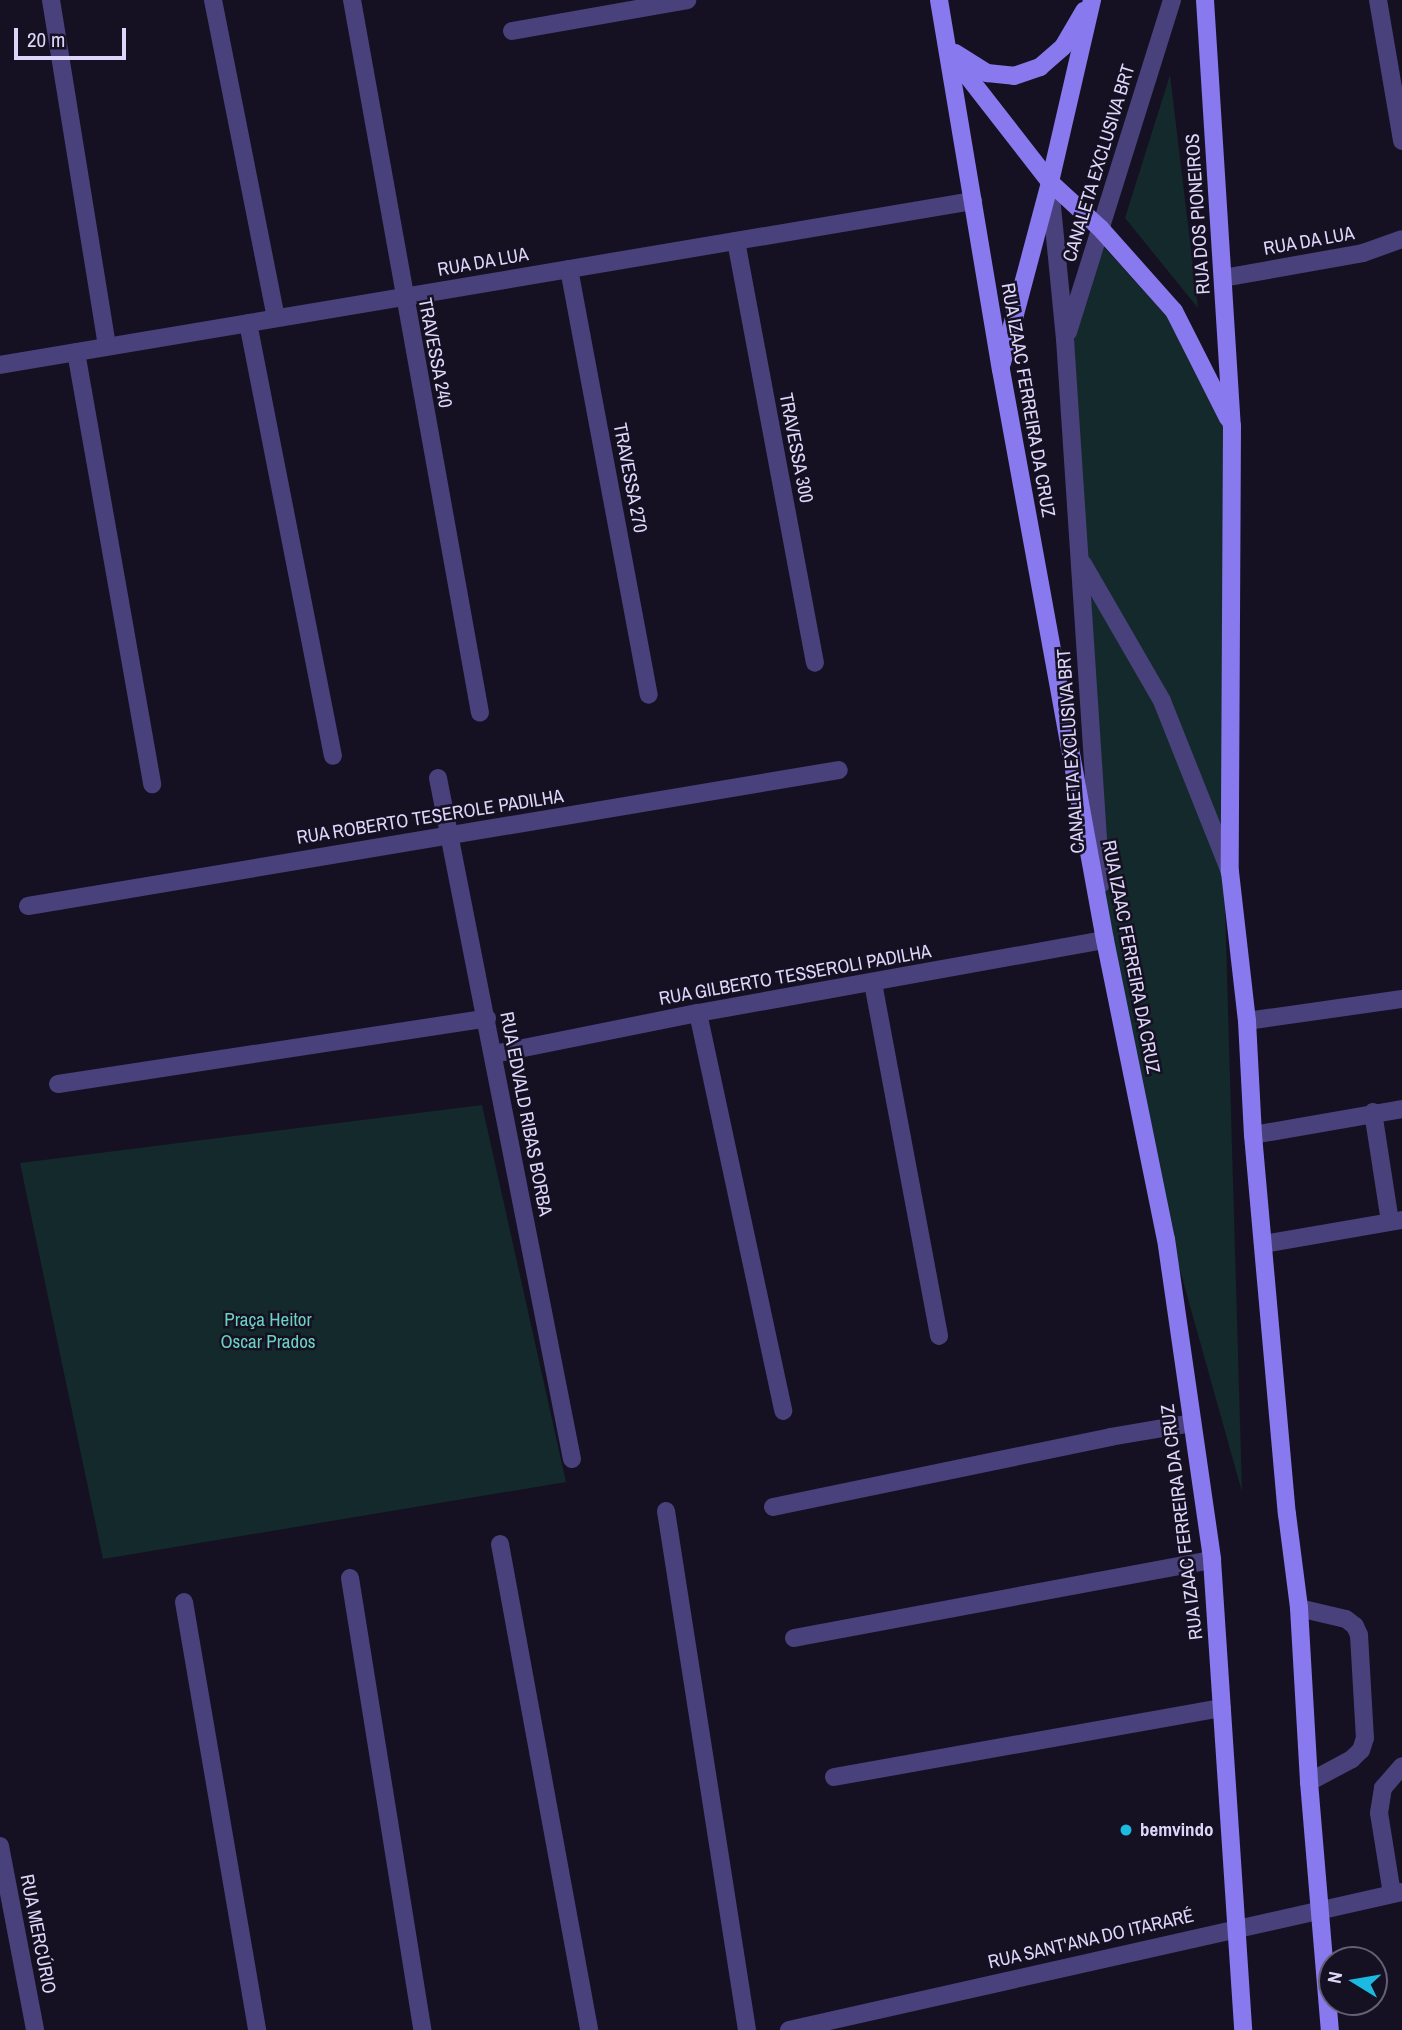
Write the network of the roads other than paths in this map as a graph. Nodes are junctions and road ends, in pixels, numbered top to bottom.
1 (51, 0) edge
2 (214, 0) edge
3 (352, 0) edge
4 (687, 0) edge
5 (939, 0) edge
6 (1092, 0) edge
7 (1172, 0) edge
8 (1205, 0) edge
9 (1378, 0) edge
10 (512, 31) dead end
11 (946, 48) junction
12 (1402, 141) edge
13 (1050, 182) junction
14 (973, 201) junction
15 (1100, 228) junction
16 (1402, 239) edge
17 (736, 241) junction
18 (569, 269) junction
19 (1223, 278) junction
20 (403, 297) junction
21 (276, 318) junction
22 (248, 323) junction
23 (1065, 339) junction
24 (107, 346) junction
25 (76, 352) junction
26 (0, 365) edge
27 (1000, 370) junction
28 (1232, 426) junction
29 (1080, 559) junction
30 (815, 663) dead end
31 (649, 695) dead end
32 (480, 713) dead end
33 (334, 757) dead end
34 (839, 770) dead end
35 (438, 778) dead end
36 (152, 784) dead end
37 (450, 835) junction
38 (1230, 872) junction
39 (28, 906) dead end
40 (1105, 940) junction
41 (873, 984) junction
42 (1402, 999) edge
43 (698, 1013) junction
44 (487, 1018) junction
45 (1247, 1021) junction
46 (494, 1054) junction
47 (58, 1084) dead end
48 (1402, 1108) edge
49 (1373, 1112) junction
50 (1253, 1135) junction
51 (1396, 1221) edge
52 (1263, 1244) junction
53 (939, 1336) dead end
54 (783, 1411) dead end
55 (1192, 1423) junction
56 (572, 1459) dead end
57 (773, 1507) dead end
58 (666, 1511) dead end
59 (500, 1544) dead end
60 (1212, 1560) junction
61 (350, 1578) dead end
62 (184, 1602) dead end
63 (1299, 1608) junction
64 (794, 1638) dead end
65 (1222, 1708) junction
66 (1402, 1766) edge
67 (834, 1777) dead end
68 (1309, 1782) junction
69 (0, 1846) edge
70 (1397, 1893) edge
71 (1320, 1908) junction
72 (1237, 1927) junction
73 (35, 2030) edge
74 (257, 2030) edge
75 (422, 2030) edge
76 (589, 2030) edge
77 (747, 2030) edge
78 (789, 2030) edge
79 (1243, 2030) edge
80 (1330, 2030) edge

1 - 24 street
2 - 21 street
3 - 20 street, TRAVESSA 240
4 - 10 street
5 - 11 main road, RUA IZAAC FERREIRA DA CRUZ
6 - 11 main road
6 - 13 main road
7 - 15 street, CANALETA EXCLUSIVA BRT
8 - 19 main road, RUA DOS PIONEIROS
9 - 12 street
11 - 13 main road
11 - 14 main road, RUA IZAAC FERREIRA DA CRUZ
13 - 15 main road
13 - 23 street, CANALETA EXCLUSIVA BRT
13 - 27 main road
14 - 17 street, RUA DA LUA
14 - 27 main road, RUA IZAAC FERREIRA DA CRUZ
15 - 23 street, CANALETA EXCLUSIVA BRT
15 - 28 main road
16 - 19 street, RUA DA LUA
17 - 18 street, RUA DA LUA
17 - 30 street, TRAVESSA 300
18 - 20 street, RUA DA LUA
18 - 31 street, TRAVESSA 270
19 - 28 main road, RUA DOS PIONEIROS
20 - 21 street, RUA DA LUA
20 - 32 street, TRAVESSA 240
21 - 22 street, RUA DA LUA
22 - 24 street, RUA DA LUA
22 - 33 street
23 - 29 street, CANALETA EXCLUSIVA BRT
24 - 25 street, RUA DA LUA
25 - 26 street, RUA DA LUA
25 - 36 street
27 - 40 main road, RUA IZAAC FERREIRA DA CRUZ
28 - 38 main road
29 - 38 street, CANALETA EXCLUSIVA BRT
29 - 40 street, CANALETA EXCLUSIVA BRT
34 - 37 street, RUA ROBERTO TESEROLE PADILHA
35 - 37 street, RUA EDVALD RIBAS BORBA
37 - 39 street, RUA ROBERTO TESEROLE PADILHA
37 - 44 street, RUA EDVALD RIBAS BORBA
38 - 45 main road
40 - 41 street, RUA GILBERTO TESSEROLI PADILHA
40 - 55 main road, RUA IZAAC FERREIRA DA CRUZ
41 - 43 street, RUA GILBERTO TESSEROLI PADILHA
41 - 53 street
42 - 45 street
43 - 46 street, RUA GILBERTO TESSEROLI PADILHA
43 - 54 street
44 - 46 street, RUA EDVALD RIBAS BORBA
44 - 47 street
45 - 50 main road
46 - 56 street, RUA EDVALD RIBAS BORBA
48 - 49 street
49 - 50 street
49 - 51 street
50 - 52 main road
51 - 52 street
52 - 63 main road
55 - 57 street
55 - 60 main road, RUA IZAAC FERREIRA DA CRUZ
58 - 77 street
59 - 76 street
60 - 64 street
60 - 65 main road, RUA IZAAC FERREIRA DA CRUZ
61 - 75 street
62 - 74 street
63 - 68 main road
63 - 68 street
65 - 67 street
65 - 72 main road, RUA IZAAC FERREIRA DA CRUZ
66 - 70 street
68 - 71 main road
69 - 73 street, RUA MERCÚRIO
70 - 71 street, RUA SANT'ANA DO ITARARÉ
71 - 72 street, RUA SANT'ANA DO ITARARÉ
71 - 80 main road
72 - 78 street, RUA SANT'ANA DO ITARARÉ
72 - 79 main road

